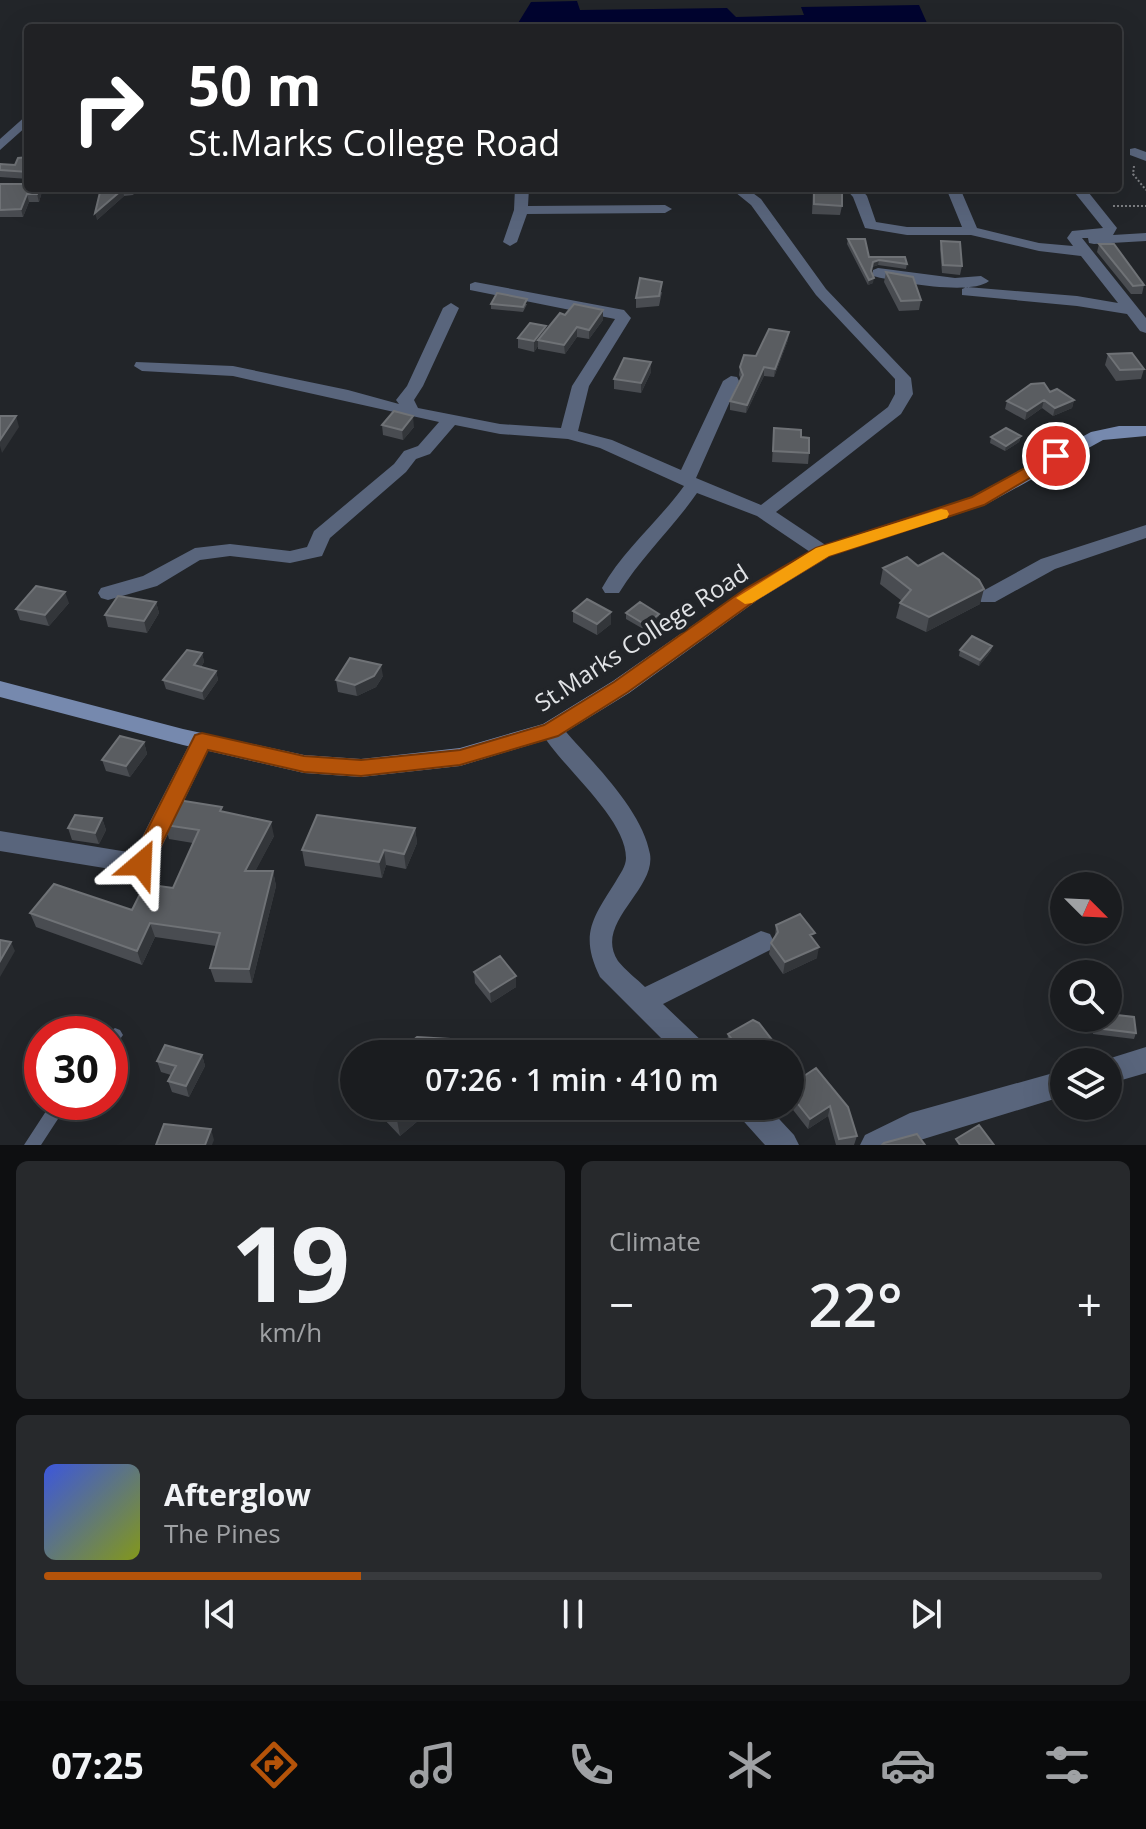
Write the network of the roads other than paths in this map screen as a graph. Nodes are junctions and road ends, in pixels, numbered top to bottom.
1 (24, 122) edge
2 (0, 146) edge
3 (522, 192) edge
4 (742, 192) edge
5 (856, 192) edge
6 (955, 192) edge
7 (1081, 192) edge
8 (665, 209) dead end
9 (521, 210) junction
10 (971, 231) junction
11 (1146, 237) edge
12 (510, 242) dead end
13 (1080, 246) junction
14 (878, 273) dead end
15 (475, 287) dead end
16 (967, 292) dead end
17 (1000, 294) junction
18 (451, 308) dead end
19 (1131, 310) junction
20 (1146, 328) edge
21 (142, 366) dead end
22 (731, 381) dead end
23 (412, 412) junction
24 (451, 419) junction
25 (1146, 431) edge
26 (569, 434) junction
27 (690, 483) junction
28 (764, 512) junction
29 (1146, 531) edge
30 (823, 552) junction
31 (612, 588) dead end
32 (108, 593) dead end
33 (988, 597) dead end
34 (0, 689) edge
35 (551, 730) junction
36 (202, 741) junction
37 (0, 841) edge
38 (761, 942) dead end
39 (642, 1001) junction
40 (682, 1040) edge
41 (1146, 1060) edge
42 (1122, 1067) edge
43 (1050, 1087) edge
44 (49, 1120) edge
45 (761, 1120) edge
46 (32, 1145) edge
47 (784, 1145) edge
48 (875, 1145) edge

1 - 2 street
3 - 9 street
4 - 28 street
5 - 10 street
6 - 10 street
7 - 13 street
8 - 9 street
9 - 12 street
10 - 13 street
11 - 13 street
13 - 19 street
14 - 17 street
15 - 26 street
16 - 17 street
17 - 19 street
18 - 23 street
19 - 20 street
21 - 23 street
22 - 27 street
23 - 24 street
24 - 26 street
24 - 32 street
25 - 30 main road, St.Marks College Road
26 - 27 street
27 - 28 street
27 - 31 street
28 - 30 street
29 - 33 street
30 - 35 main road, St.Marks College Road
34 - 36 main road, St.Marks College Road
35 - 36 main road, St.Marks College Road
35 - 39 street
36 - 37 street
38 - 39 street
39 - 40 street
41 - 42 street
43 - 48 street
44 - 46 lane
45 - 47 street

